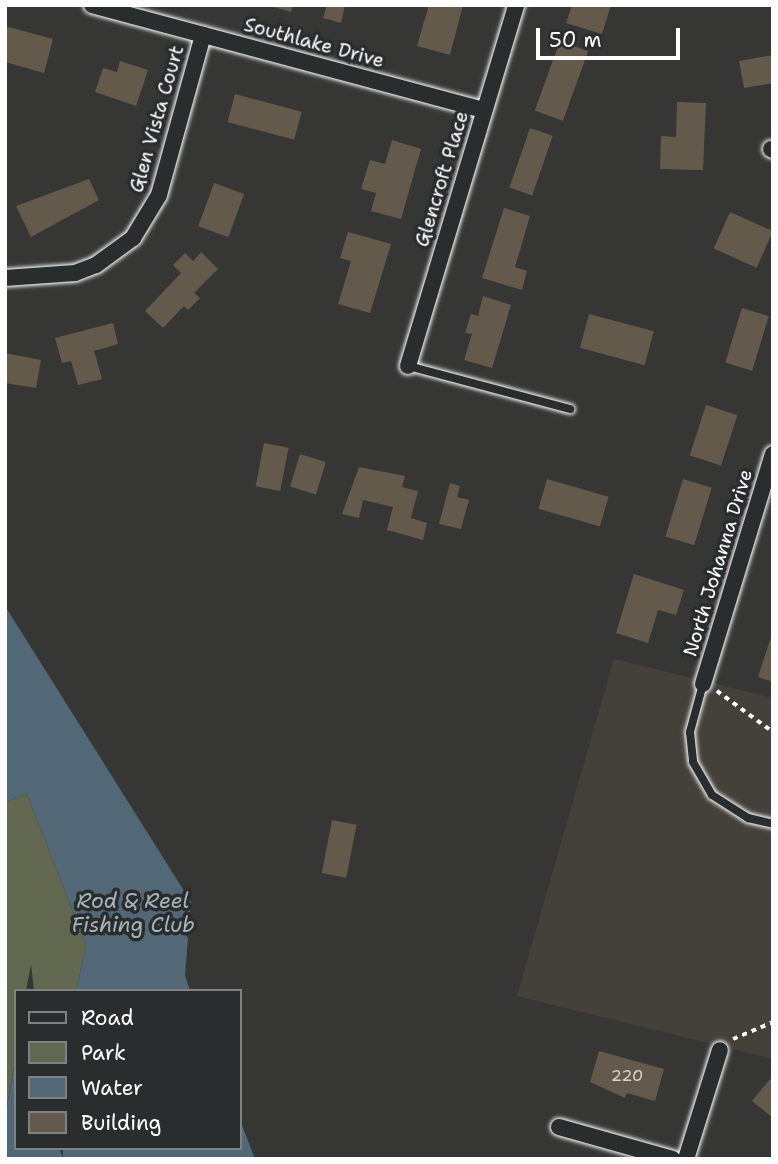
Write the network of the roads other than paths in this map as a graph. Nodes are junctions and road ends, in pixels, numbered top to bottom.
1 (92, 5) edge
2 (516, 5) edge
3 (203, 35) junction
4 (484, 110) junction
5 (5, 278) edge
6 (408, 366) joint
7 (570, 409) dead end
8 (773, 454) edge
9 (703, 684) joint
10 (773, 824) edge
11 (720, 1050) road end
12 (559, 1126) dead end
13 (673, 1159) edge
14 (686, 1159) edge

1 - 3 street, Southlake Drive
2 - 4 street, Glencroft Place
3 - 4 street, Southlake Drive
3 - 5 street, Glen Vista Court
4 - 6 street, Glencroft Place
6 - 7 lane
8 - 9 street, North Johanna Drive
9 - 10 lane
11 - 14 street
12 - 13 street

